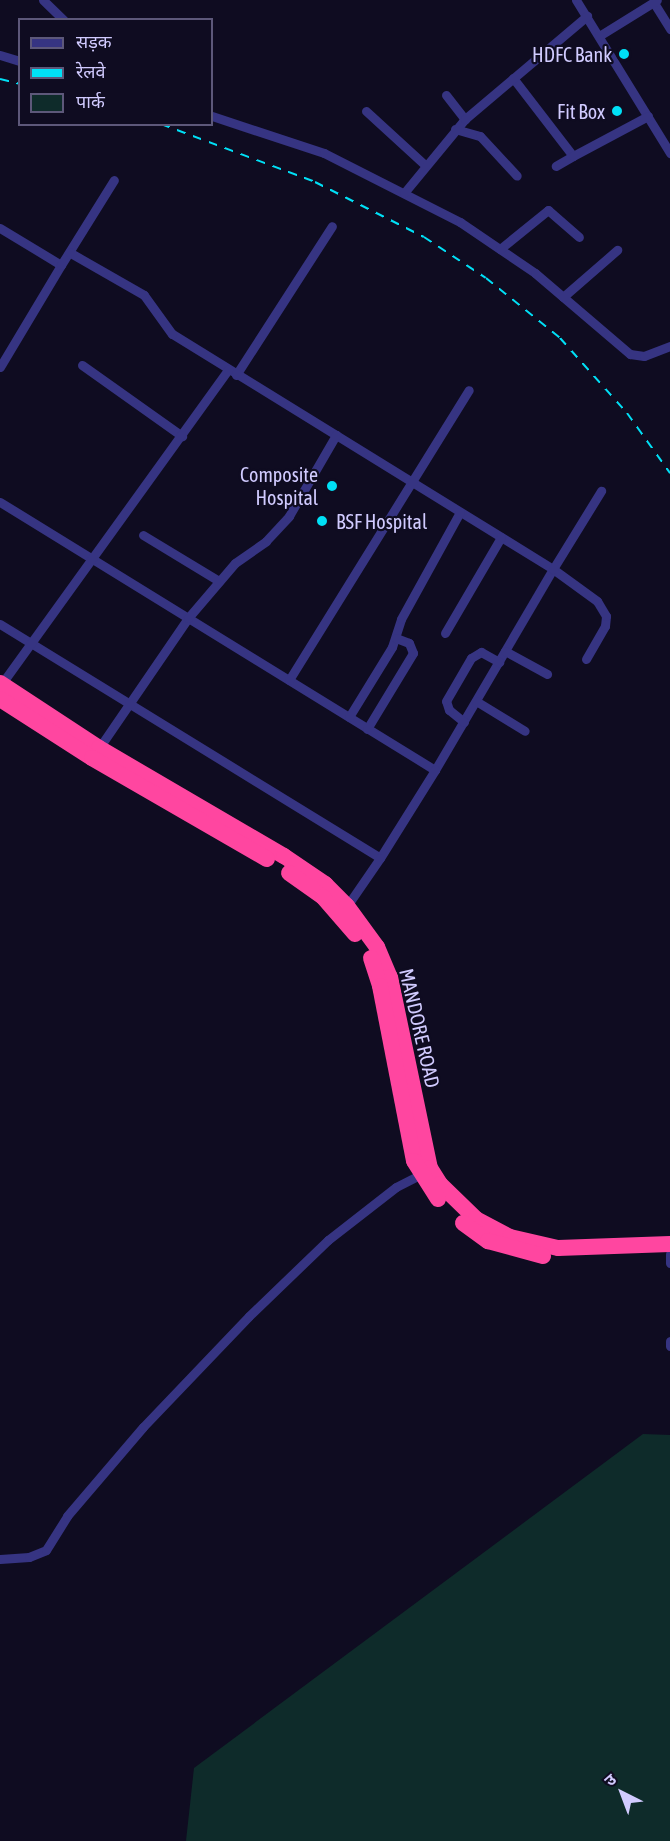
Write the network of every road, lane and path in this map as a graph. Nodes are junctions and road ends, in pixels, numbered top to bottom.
1 (43, 0) edge
2 (576, 0) edge
3 (655, 1) edge
4 (587, 16) junction
5 (62, 18) edge
6 (670, 29) edge
7 (599, 36) junction
8 (0, 55) edge
9 (18, 60) edge
10 (513, 78) junction
11 (446, 95) dead end
12 (366, 111) dead end
13 (213, 116) edge
14 (648, 116) junction
15 (465, 119) junction
16 (455, 129) junction
17 (670, 153) edge
18 (573, 156) junction
19 (425, 165) junction
20 (556, 165) dead end
21 (517, 177) dead end
22 (114, 180) dead end
23 (404, 193) junction
24 (332, 226) dead end
25 (0, 228) edge
26 (579, 237) dead end
27 (500, 249) junction
28 (617, 250) dead end
29 (69, 252) junction
30 (61, 265) junction
31 (563, 297) junction
32 (670, 346) edge
33 (82, 365) dead end
34 (0, 367) edge
35 (232, 372) junction
36 (470, 390) dead end
37 (336, 435) junction
38 (182, 436) junction
39 (412, 482) junction
40 (601, 491) dead end
41 (0, 502) edge
42 (460, 512) junction
43 (143, 535) dead end
44 (501, 537) junction
45 (94, 560) junction
46 (553, 569) junction
47 (219, 581) junction
48 (188, 618) junction
49 (0, 624) edge
50 (445, 633) dead end
51 (396, 638) junction
52 (30, 643) junction
53 (506, 651) junction
54 (586, 659) dead end
55 (499, 662) junction
56 (547, 674) dead end
57 (289, 680) junction
58 (0, 688) edge
59 (476, 701) junction
60 (127, 704) junction
61 (349, 717) junction
62 (464, 722) junction
63 (367, 729) junction
64 (525, 730) dead end
65 (95, 753) junction
66 (435, 770) junction
67 (380, 858) junction
68 (347, 906) junction
69 (420, 1175) junction
70 (670, 1244) edge
71 (670, 1254) edge
72 (670, 1263) edge
73 (670, 1341) edge
74 (670, 1346) edge
75 (0, 1559) edge

1 - 5 street
2 - 4 street
3 - 6 street
3 - 7 street
4 - 7 street
4 - 10 street
7 - 14 street
8 - 9 street
10 - 15 street
10 - 18 street
11 - 15 street
12 - 19 street
13 - 23 street
14 - 17 street
14 - 18 street
15 - 16 street
16 - 19 street
16 - 21 street
18 - 20 street
19 - 23 street
22 - 29 street
23 - 27 street
24 - 35 street
25 - 30 street
26 - 27 street
27 - 31 street
28 - 31 street
29 - 30 street
29 - 35 street
30 - 34 street
31 - 32 street
33 - 38 street
35 - 37 street
35 - 38 street
36 - 39 street
37 - 39 street
37 - 47 street
38 - 45 street
39 - 42 street
39 - 57 street
40 - 46 street
41 - 45 street
42 - 44 street
42 - 51 street
43 - 47 street
44 - 46 street
44 - 50 street
45 - 48 street
45 - 52 street
46 - 53 street
46 - 54 street
47 - 48 street
48 - 57 street
48 - 60 street
49 - 52 street
51 - 61 street
51 - 63 street
52 - 58 street
52 - 60 street
53 - 55 street
53 - 56 street
55 - 59 street
55 - 62 street
57 - 61 street
58 - 65 highway, MANDORE ROAD
59 - 62 street
59 - 64 street
60 - 65 street
60 - 67 street
61 - 63 street
62 - 66 street
63 - 66 street
65 - 68 highway, MANDORE ROAD
65 - 69 highway, MANDORE ROAD
66 - 67 street
67 - 68 street
68 - 70 highway, MANDORE ROAD
69 - 71 highway, MANDORE ROAD
69 - 75 street
71 - 72 street
73 - 74 street

